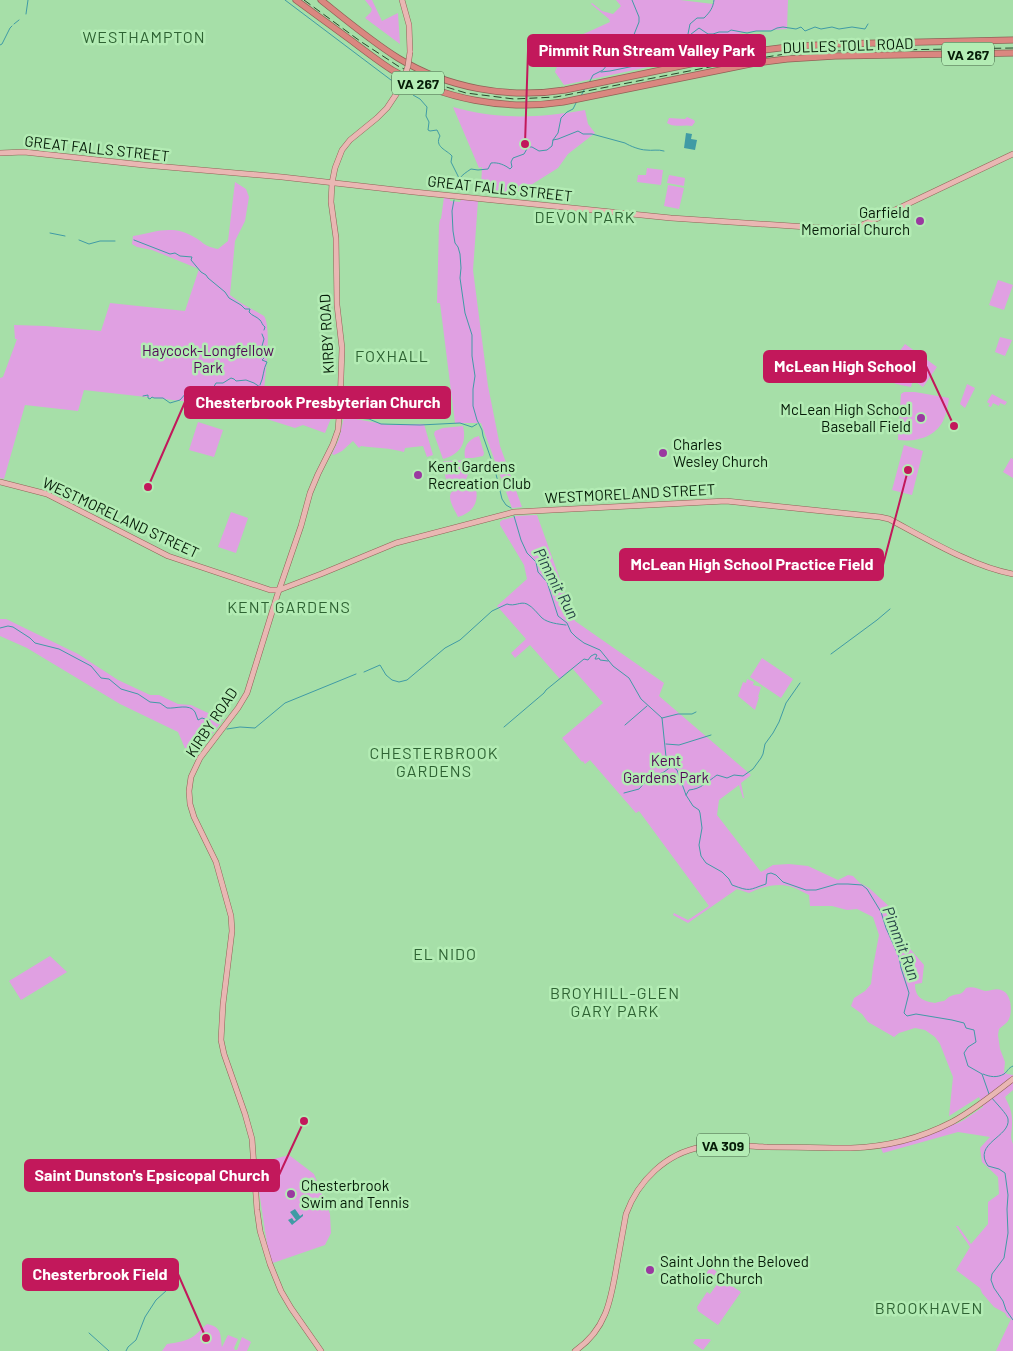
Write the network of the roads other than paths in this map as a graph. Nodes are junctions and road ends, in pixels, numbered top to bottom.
1 (296, 0) edge
2 (321, 0) edge
3 (402, 0) edge
4 (1013, 40) edge
5 (1013, 53) edge
6 (0, 153) edge
7 (1013, 154) edge
8 (332, 183) junction
9 (0, 482) edge
10 (1013, 574) edge
11 (279, 590) junction
12 (1013, 1079) edge
13 (321, 1351) edge
14 (575, 1351) edge

1 - 5 highway, DULLES TOLL ROAD / VA 267
2 - 4 highway, DULLES TOLL ROAD / VA 267
3 - 8 main road, KIRBY ROAD, bridge
6 - 8 main road, GREAT FALLS STREET
7 - 8 main road, GREAT FALLS STREET
8 - 11 main road, KIRBY ROAD
9 - 11 main road, WESTMORELAND STREET
10 - 11 main road, WESTMORELAND STREET
11 - 13 main road, KIRBY ROAD
12 - 14 main road, VA 309

